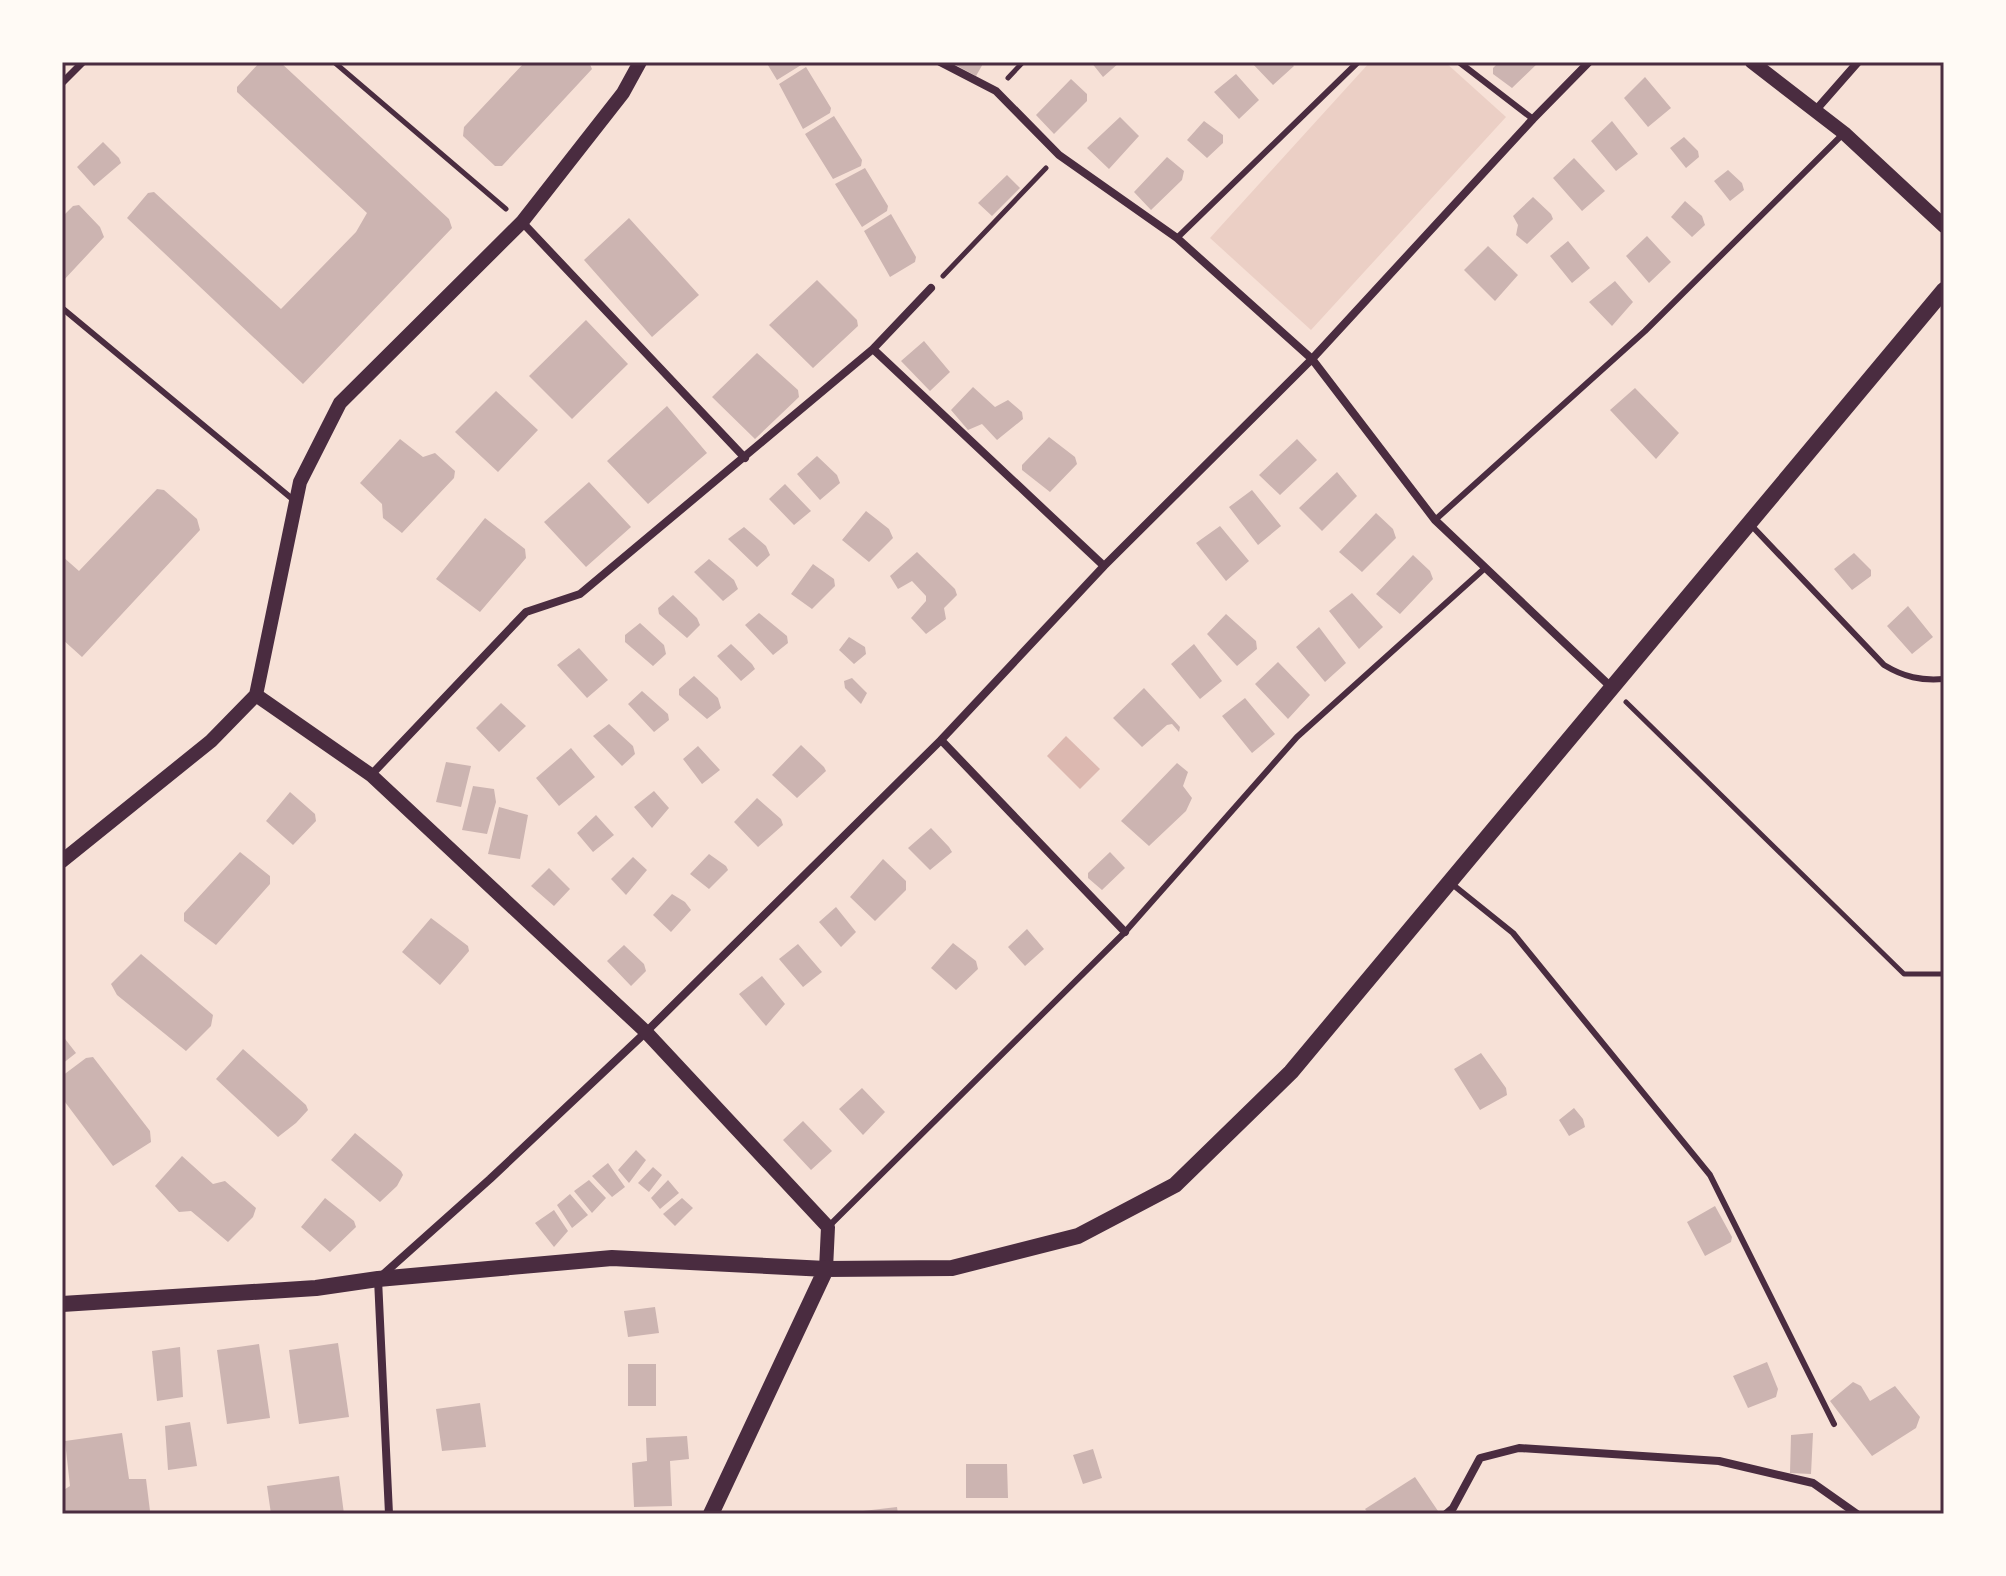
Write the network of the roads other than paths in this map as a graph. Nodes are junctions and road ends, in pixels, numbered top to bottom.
1 (83, 62) edge
2 (640, 62) edge
3 (940, 62) edge
4 (1358, 62) edge
5 (1459, 62) edge
6 (1589, 62) edge
7 (1752, 62) edge
8 (1858, 62) edge
9 (62, 83) edge
10 (1815, 111) junction
11 (1533, 119) junction
12 (1844, 133) junction
13 (522, 222) junction
14 (1944, 226) edge
15 (1177, 238) junction
16 (931, 288) road end
17 (1944, 290) edge
18 (62, 308) edge
19 (873, 349) junction
20 (1312, 359) junction
21 (745, 458) junction
22 (296, 502) junction
23 (1435, 520) junction
24 (1749, 523) junction
25 (1104, 566) junction
26 (1485, 568) junction
27 (1944, 679) edge
28 (1611, 687) junction
29 (256, 695) junction
30 (941, 740) junction
31 (371, 775) junction
32 (62, 861) edge
33 (1449, 882) junction
34 (1125, 932) junction
35 (646, 1032) junction
36 (828, 1227) junction
37 (826, 1269) junction
38 (378, 1279) junction
39 (62, 1304) edge
40 (1834, 1424) dead end
41 (389, 1514) edge
42 (711, 1514) edge
43 (1446, 1514) edge
44 (1857, 1514) edge

1 - 9 street
2 - 13 street
3 - 15 street
4 - 15 lane
5 - 11 lane
6 - 11 street
7 - 10 street
8 - 10 street
10 - 12 street
11 - 20 street
12 - 14 street
12 - 23 lane
13 - 21 street
13 - 22 street
15 - 20 street
16 - 19 street
17 - 24 main road
18 - 22 lane
19 - 21 street
19 - 25 street
20 - 23 street
20 - 25 street
21 - 31 street
22 - 29 street
23 - 26 street
24 - 27 lane
24 - 28 main road
25 - 30 street
26 - 28 street
26 - 34 lane
28 - 33 main road
29 - 31 street
29 - 32 street
30 - 34 street
30 - 35 street
31 - 35 street
33 - 37 main road
33 - 40 lane
34 - 36 lane
35 - 36 street
35 - 38 street
36 - 37 street
37 - 38 main road
37 - 42 main road
38 - 39 main road
38 - 41 street
43 - 44 street

